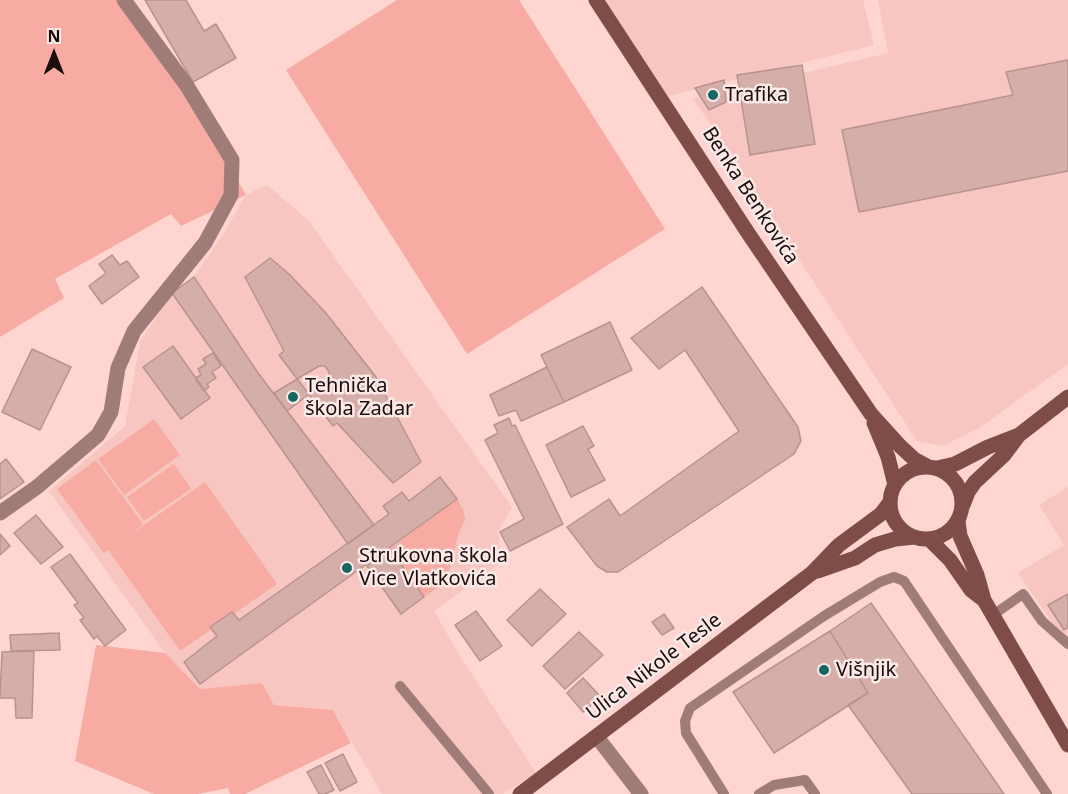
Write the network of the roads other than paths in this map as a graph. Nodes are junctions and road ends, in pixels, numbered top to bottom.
1 (124, 0) edge
2 (596, 0) edge
3 (1068, 397) edge
4 (871, 414) junction
5 (1018, 435) junction
6 (932, 467) junction
7 (895, 485) junction
8 (890, 502) junction
9 (0, 513) edge
10 (961, 513) junction
11 (922, 538) junction
12 (812, 573) junction
13 (984, 600) junction
14 (993, 615) junction
15 (1068, 644) edge
16 (400, 686) dead end
17 (597, 737) junction
18 (1068, 745) edge
19 (489, 794) edge
20 (520, 794) edge
21 (641, 794) edge
22 (724, 794) edge
23 (759, 794) edge
24 (815, 794) edge
25 (1047, 794) edge

1 - 9 street
2 - 4 main road, Benka Benkovića
3 - 5 main road
4 - 6 main road, Benka Benkovića
4 - 7 main road, Benka Benkovića
5 - 6 main road
5 - 10 main road
6 - 7 main road
6 - 10 main road
7 - 8 main road
8 - 11 main road
8 - 12 main road, Ulica Nikole Tesle
10 - 11 main road
10 - 13 main road
11 - 12 main road, Ulica Nikole Tesle
11 - 13 main road
12 - 17 main road, Ulica Nikole Tesle
13 - 14 main road
14 - 15 lane
14 - 18 main road
16 - 19 lane
17 - 20 main road, Ulica Nikole Tesle
17 - 21 street
22 - 25 lane
23 - 24 lane

